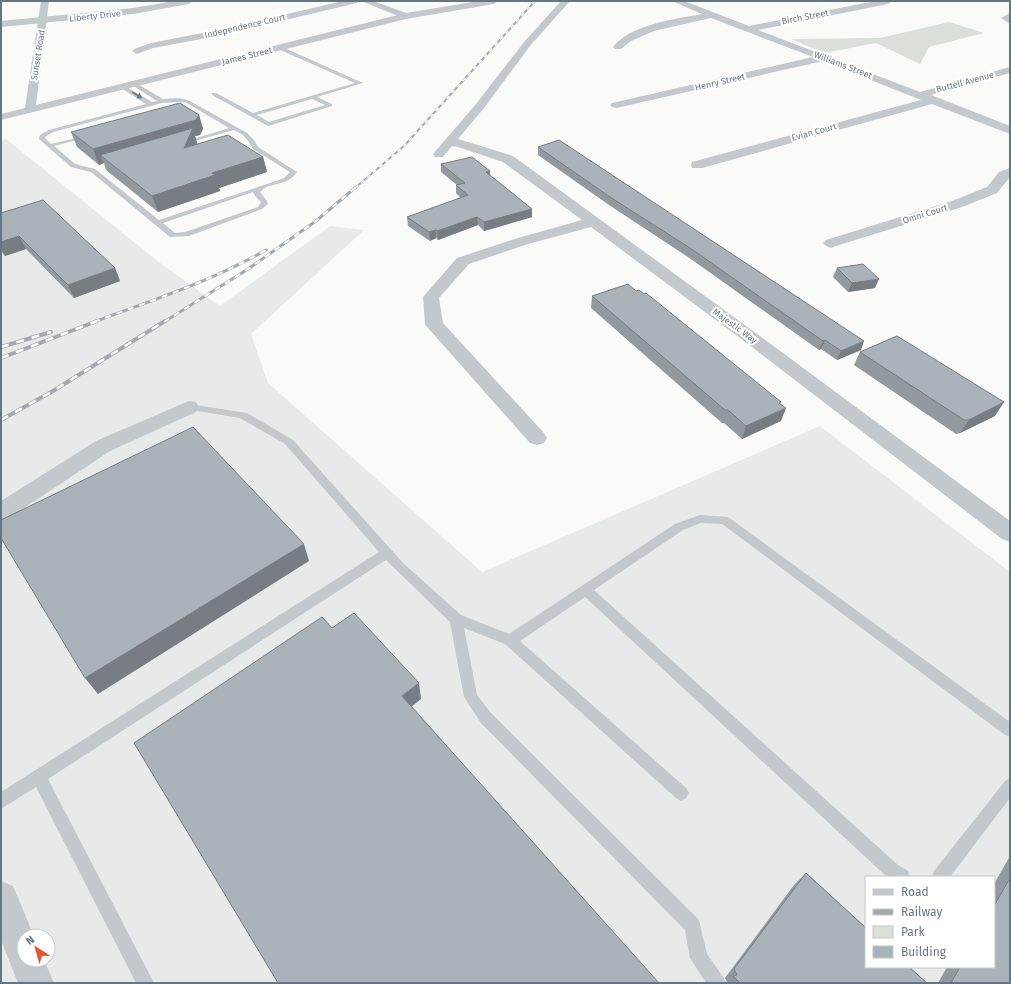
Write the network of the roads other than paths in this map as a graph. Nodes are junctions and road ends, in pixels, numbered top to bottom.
1 (45, 1) edge
2 (189, 1) edge
3 (354, 1) edge
4 (364, 1) edge
5 (494, 1) edge
6 (676, 1) edge
7 (888, 1) edge
8 (561, 2) edge
9 (712, 15) junction
10 (406, 16) junction
11 (1010, 16) edge
12 (43, 21) junction
13 (1010, 21) edge
14 (1, 24) edge
15 (747, 29) junction
16 (618, 47) dead end
17 (280, 48) junction
18 (137, 51) dead end
19 (823, 58) junction
20 (1010, 70) edge
21 (134, 84) junction
22 (123, 87) junction
23 (214, 94) dead end
24 (920, 95) junction
25 (312, 97) junction
26 (932, 100) junction
27 (162, 101) junction
28 (151, 104) junction
29 (616, 105) dead end
30 (194, 106) junction
31 (186, 108) edge
32 (30, 110) junction
33 (252, 115) junction
34 (1, 117) edge
35 (234, 128) junction
36 (1009, 129) edge
37 (95, 133) edge
38 (49, 146) junction
39 (175, 146) edge
40 (697, 165) dead end
41 (100, 168) edge
42 (93, 170) junction
43 (1010, 172) edge
44 (259, 188) junction
45 (593, 222) junction
46 (157, 223) junction
47 (831, 243) dead end
48 (189, 407) joint
49 (537, 438) dead end
50 (1, 512) edge
51 (1010, 533) edge
52 (388, 553) junction
53 (586, 589) junction
54 (456, 619) junction
55 (510, 640) junction
56 (1010, 730) edge
57 (39, 777) junction
58 (1010, 786) edge
59 (681, 793) dead end
60 (1, 801) edge
61 (900, 876) edge
62 (941, 876) edge
63 (1, 898) edge
64 (16, 935) edge
65 (29, 968) edge
66 (36, 983) edge
67 (145, 983) edge
68 (717, 983) edge

1 - 12 street, Sunset Road
2 - 12 street, Liberty Drive
3 - 18 street, Independence Court
4 - 10 street
5 - 10 street, James Street
6 - 9 street, Williams Street
7 - 15 street, Birch Street
8 - 45 street, Majestic Way
9 - 15 street, Williams Street
9 - 16 street
10 - 17 street, James Street
11 - 13 street
12 - 14 street, Liberty Drive
12 - 32 street, Sunset Road
15 - 19 street, Williams Street
17 - 21 street, James Street
17 - 25 lane
19 - 24 street, Williams Street
19 - 29 street, Henry Street
20 - 24 street, Buttell Avenue
21 - 22 street, James Street
21 - 27 lane
22 -> 28 lane
22 - 32 street, James Street
23 - 33 lane
24 - 26 street, Williams Street
25 - 33 lane
25 - 33 lane
26 - 36 street, Williams Street
26 - 40 street, Evian Court
27 - 28 lane
27 - 30 lane
28 - 38 lane
30 - 31 lane
30 - 35 lane
32 - 34 street, James Street
35 - 39 lane
35 - 44 lane
37 - 38 lane
38 - 42 lane
41 - 42 lane
42 - 46 lane
43 - 47 street, Omni Court
44 - 46 lane
44 - 46 lane
45 - 49 street
45 - 51 street, Majestic Way
48 - 50 street
48 - 52 lane
52 - 54 lane
52 - 57 lane
53 - 55 lane
53 - 56 lane
53 - 61 lane
54 - 55 lane
54 - 68 lane
55 - 59 lane
57 - 60 lane
57 - 67 lane
58 - 62 lane
63 - 64 street
65 - 66 street

